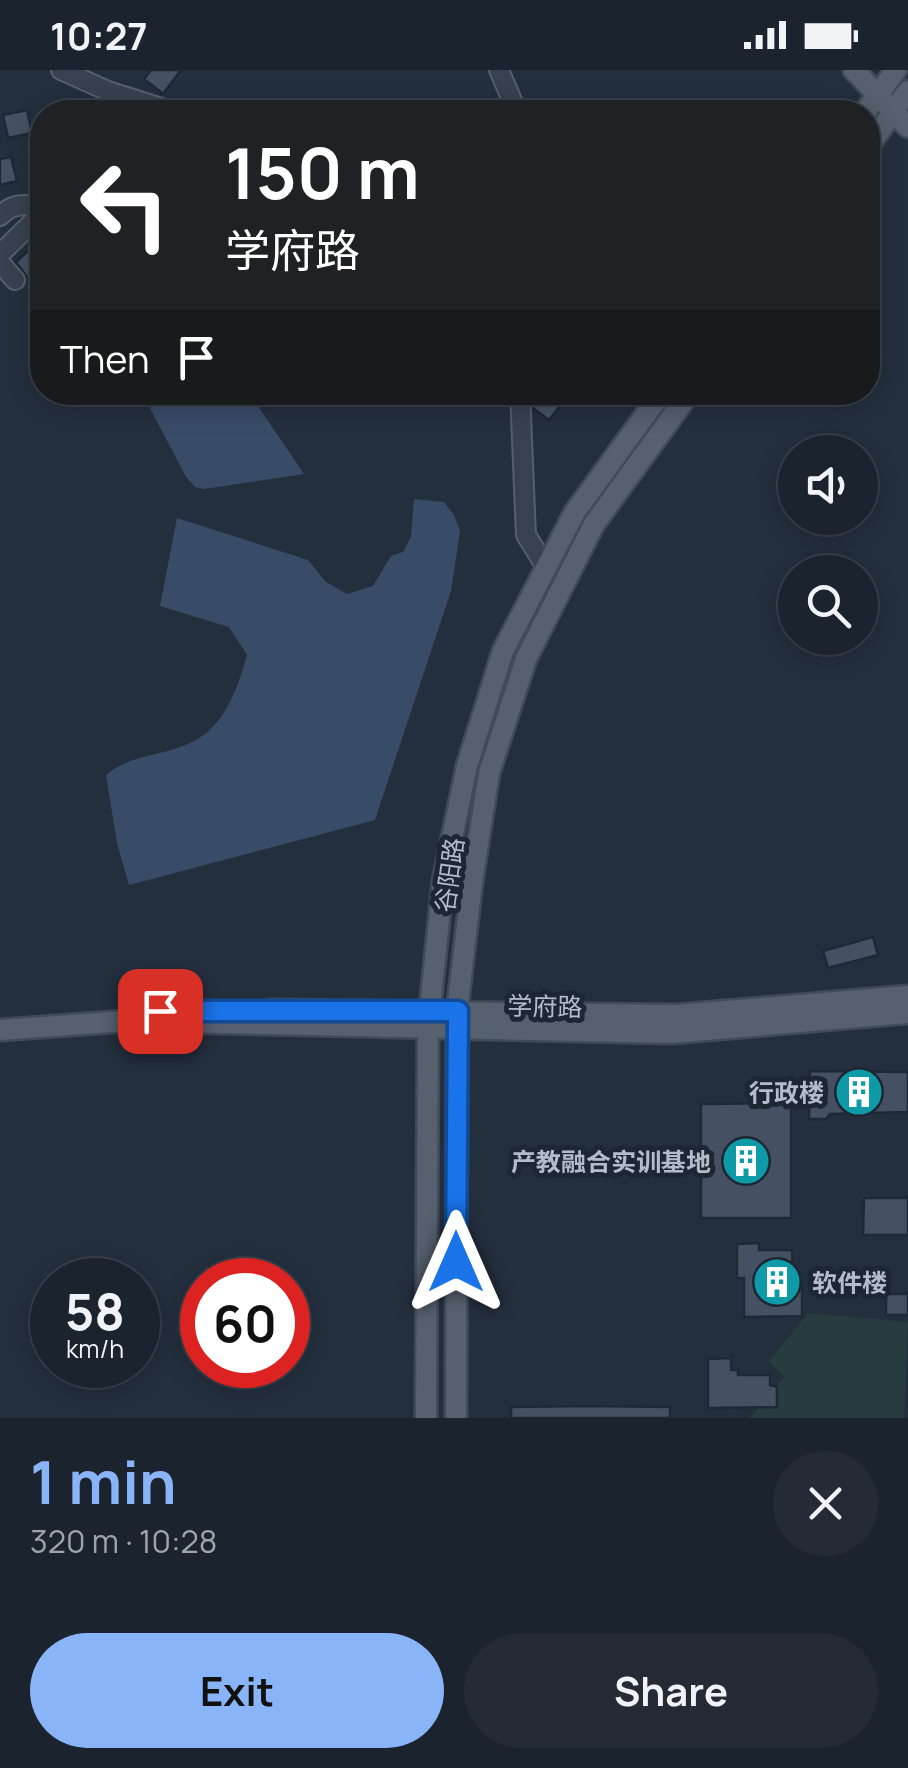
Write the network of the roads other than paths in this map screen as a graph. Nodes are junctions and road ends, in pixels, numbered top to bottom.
1 (61, 70) edge
2 (499, 70) edge
3 (854, 70) edge
4 (880, 86) edge
5 (136, 100) edge
6 (512, 100) edge
7 (903, 100) edge
8 (908, 128) edge
9 (880, 130) edge
10 (30, 206) edge
11 (0, 216) edge
12 (30, 223) edge
13 (0, 254) edge
14 (0, 263) edge
15 (15, 280) dead end
16 (521, 405) edge
17 (653, 405) edge
18 (681, 405) edge
19 (546, 567) junction
20 (908, 996) edge
21 (908, 1013) edge
22 (0, 1019) edge
23 (429, 1019) junction
24 (457, 1020) junction
25 (0, 1030) edge
26 (426, 1418) edge
27 (456, 1418) edge

1 - 5 lane
2 - 6 lane
3 - 4 main road
4 - 7 main road
7 - 8 main road
7 - 9 main road
10 - 11 lane
12 - 13 lane
14 - 15 lane
16 - 19 lane
17 - 19 main road, 谷阳路
18 - 24 main road, 谷阳路
19 - 23 main road, 谷阳路
20 - 24 main road, 学府路
21 - 24 main road, 学府路
22 - 23 main road, 学府路
23 - 24 main road, 学府路
23 - 25 main road, 学府路
23 - 26 main road, 谷阳路
24 - 27 main road, 谷阳路

